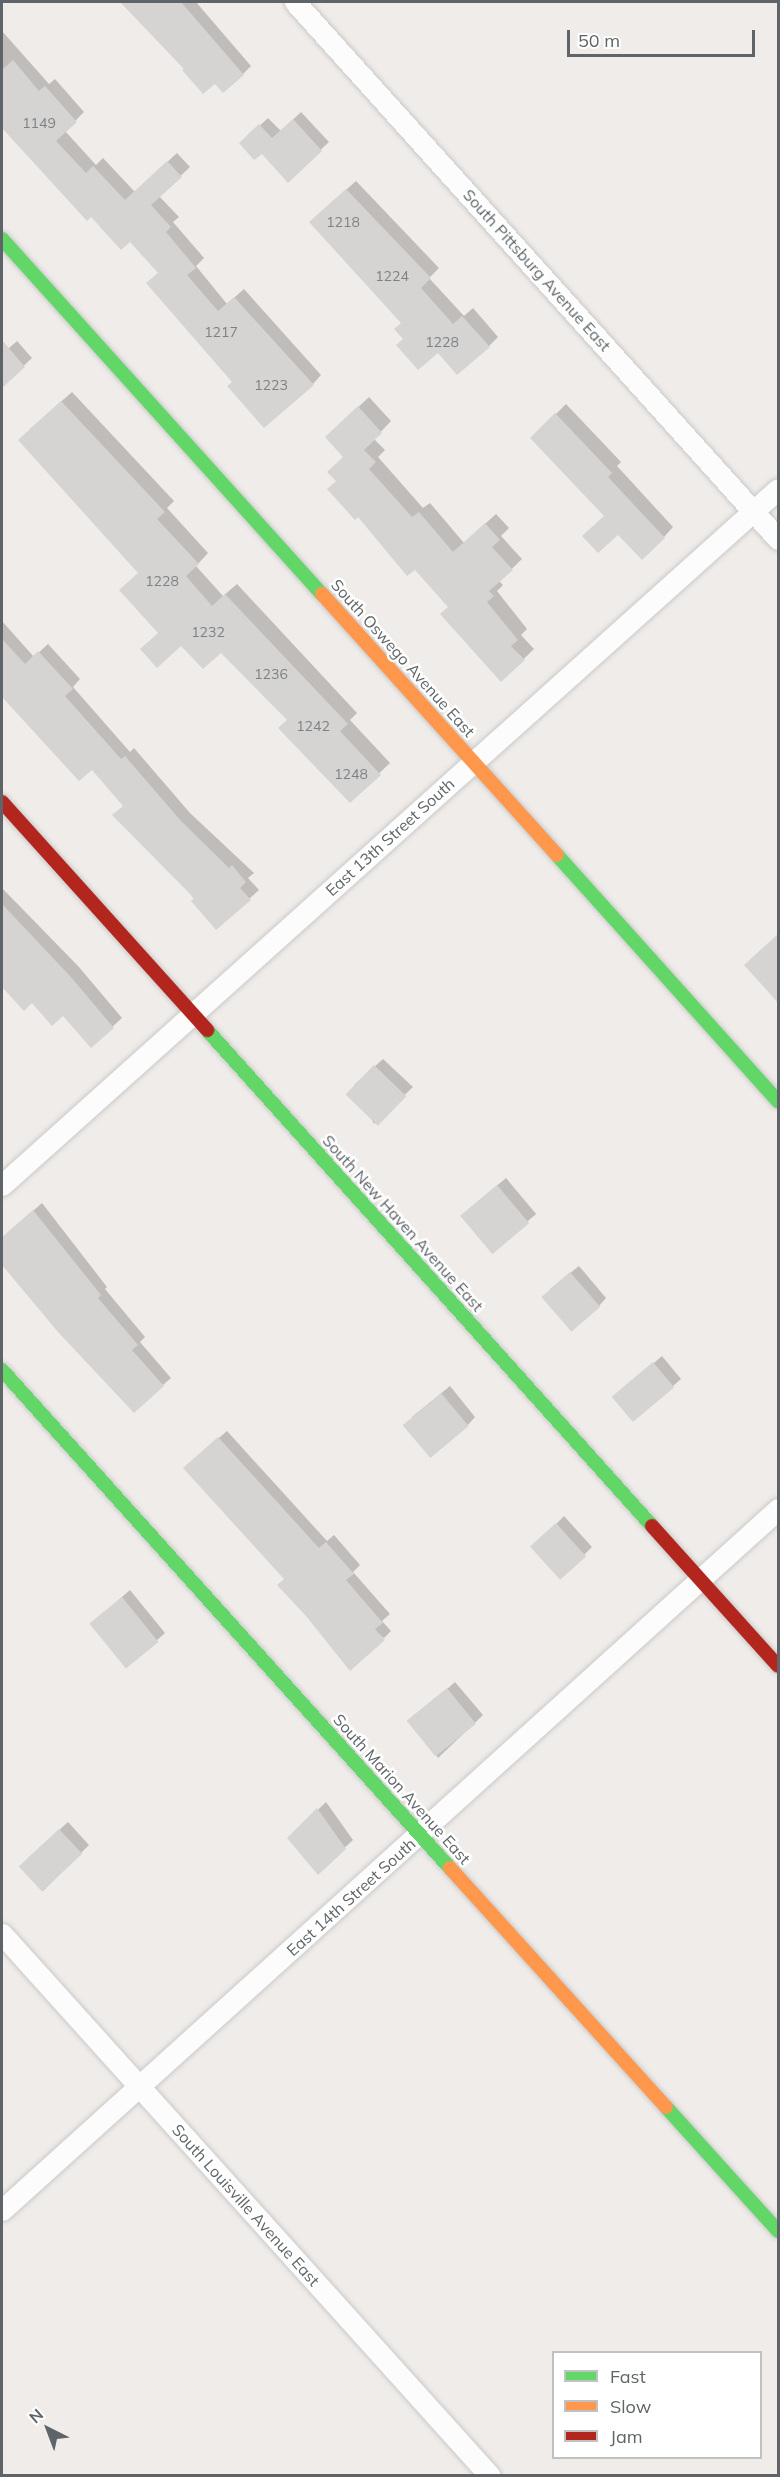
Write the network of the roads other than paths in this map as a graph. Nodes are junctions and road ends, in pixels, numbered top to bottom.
1 (295, 2) edge
2 (2, 239) edge
3 (778, 489) edge
4 (753, 511) junction
5 (778, 539) edge
6 (475, 762) junction
7 (2, 802) edge
8 (193, 1013) junction
9 (778, 1101) edge
10 (2, 1185) edge
11 (2, 1370) edge
12 (778, 1509) edge
13 (700, 1580) junction
14 (778, 1666) edge
15 (420, 1834) junction
16 (2, 1934) edge
17 (139, 2087) junction
18 (2, 2210) edge
19 (778, 2231) edge
20 (490, 2475) edge

1 - 4 street, South Pittsburg Avenue East
2 - 6 street, South Oswego Avenue East
3 - 4 street, East 13th Street South
4 - 5 street, South Pittsburg Avenue East
4 - 6 street, East 13th Street South
6 - 8 street, East 13th Street South
6 - 9 street, South Oswego Avenue East
7 - 8 street, South New Haven Avenue East
8 - 10 street, East 13th Street South
8 - 13 street, South New Haven Avenue East
11 - 15 street, South Marion Avenue East
12 - 13 street, East 14th Street South
13 - 14 street, South New Haven Avenue East
13 - 15 street, East 14th Street South
15 - 17 street, East 14th Street South
15 - 19 street, South Marion Avenue East
16 - 17 street, South Louisville Avenue East
17 - 18 street, East 14th Street South
17 - 20 street, South Louisville Avenue East

